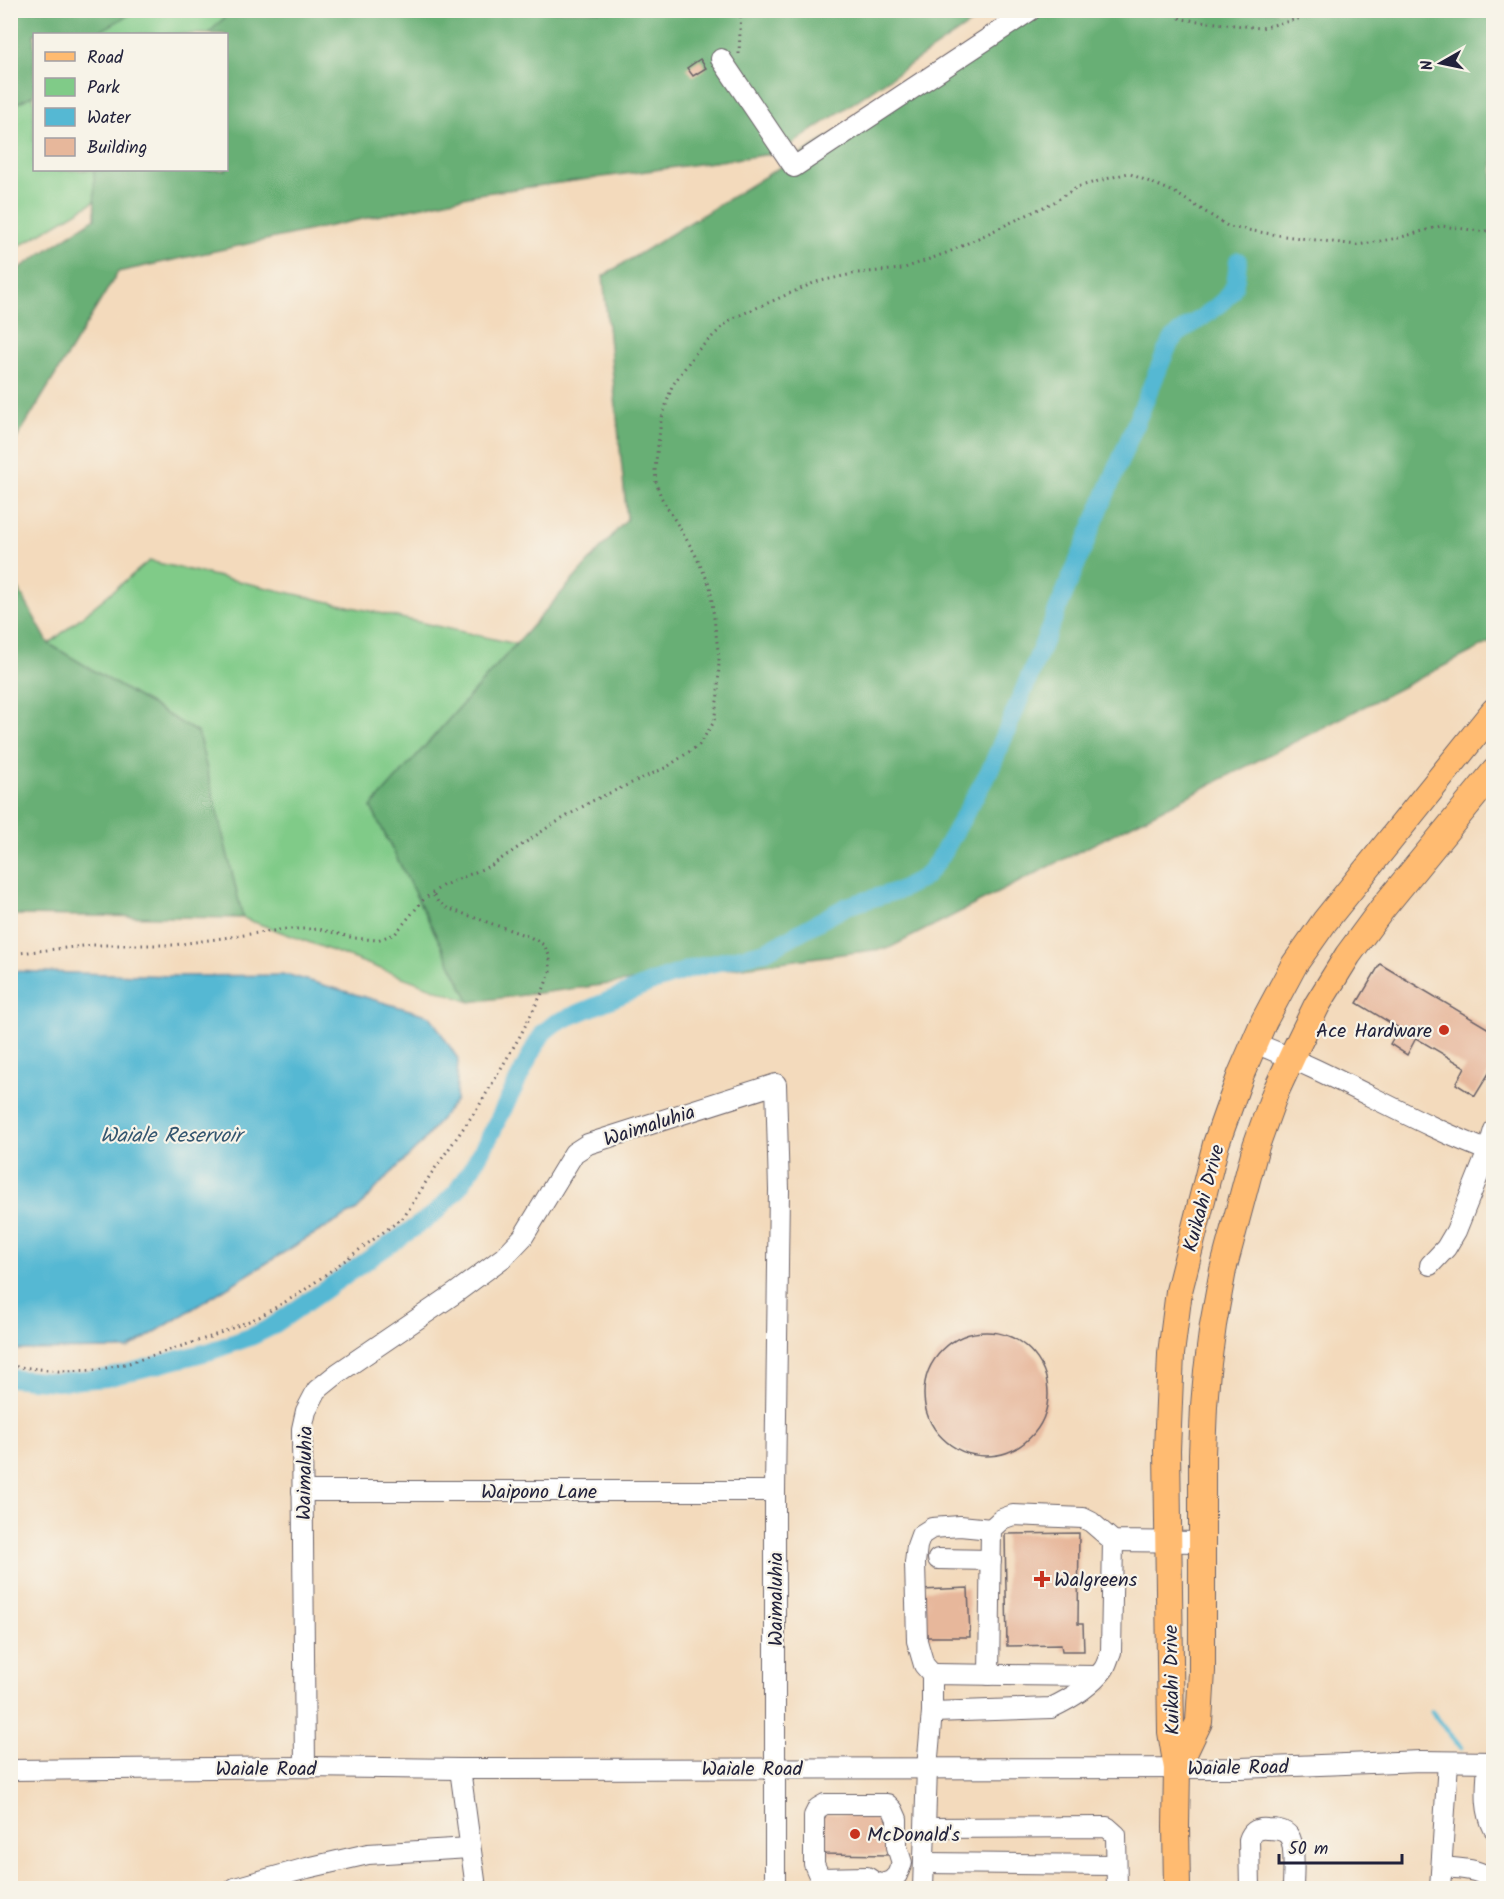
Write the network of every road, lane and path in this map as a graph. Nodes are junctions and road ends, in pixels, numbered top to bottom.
1 (741, 10) edge
2 (1031, 10) edge
3 (1170, 10) edge
4 (1334, 10) edge
5 (721, 59) dead end
6 (737, 83) junction
7 (1494, 231) edge
8 (1494, 711) edge
9 (1494, 772) edge
10 (432, 893) junction
11 (10, 954) edge
12 (1254, 1043) junction
13 (1292, 1057) junction
14 (1494, 1130) edge
15 (1491, 1152) edge
16 (1430, 1265) dead end
17 (10, 1366) edge
18 (302, 1491) junction
19 (775, 1491) junction
20 (991, 1530) junction
21 (1113, 1541) junction
22 (1168, 1542) junction
23 (1203, 1542) junction
24 (938, 1559) dead end
25 (991, 1560) junction
26 (932, 1674) junction
27 (988, 1675) junction
28 (1097, 1676) junction
29 (932, 1712) junction
30 (1448, 1762) junction
31 (1491, 1762) edge
32 (305, 1767) junction
33 (776, 1767) junction
34 (927, 1768) junction
35 (1177, 1768) junction
36 (460, 1769) junction
37 (10, 1770) edge
38 (926, 1828) junction
39 (1494, 1829) edge
40 (470, 1848) junction
41 (924, 1863) junction
42 (1116, 1865) junction
43 (1443, 1867) junction
44 (820, 1883) edge
45 (1492, 1884) edge
46 (879, 1887) edge
47 (235, 1888) edge
48 (476, 1888) edge
49 (775, 1888) edge
50 (923, 1888) edge
51 (1117, 1888) edge
52 (1177, 1888) edge
53 (1250, 1888) edge
54 (1293, 1888) edge
55 (1440, 1888) edge

1 - 6 path
2 - 6 street
3 - 4 path
5 - 6 street
7 - 10 path
8 - 12 main road, Kuikahi Drive
9 - 13 main road, Kuikahi Drive
10 - 11 path
10 - 17 path
12 - 13 street
12 - 22 main road, Kuikahi Drive
13 - 15 street
13 - 23 main road, Kuikahi Drive
14 - 15 street
15 - 16 street
18 - 19 street, Waipono Lane
18 - 19 street, Waimaluhia
18 - 32 street, Waimaluhia
19 - 33 street, Waimaluhia
20 - 21 street
20 - 25 street
20 - 26 street
21 - 22 street
21 - 28 street
22 - 23 street
22 - 35 main road, Kuikahi Drive
23 - 35 main road, Kuikahi Drive
24 - 25 street
25 - 27 street
26 - 27 street
26 - 29 street
27 - 28 street
28 - 29 street
29 - 34 street
30 - 31 street, Waiale Road
30 - 35 street, Waiale Road
30 - 43 street
31 - 39 street
32 - 36 street, Waiale Road
32 - 37 street, Waiale Road
33 - 34 street, Waiale Road
33 - 36 street, Waiale Road
33 - 49 street, Waimaluhia
34 - 35 street, Waiale Road
34 - 38 street
35 - 52 main road, Kuikahi Drive
36 - 40 street
38 - 41 street
38 - 42 street
40 - 47 street
40 - 48 street
41 - 42 street
41 - 50 street
42 - 51 street
43 - 45 street
43 - 55 street
44 - 46 street
44 - 46 street
53 - 54 street

